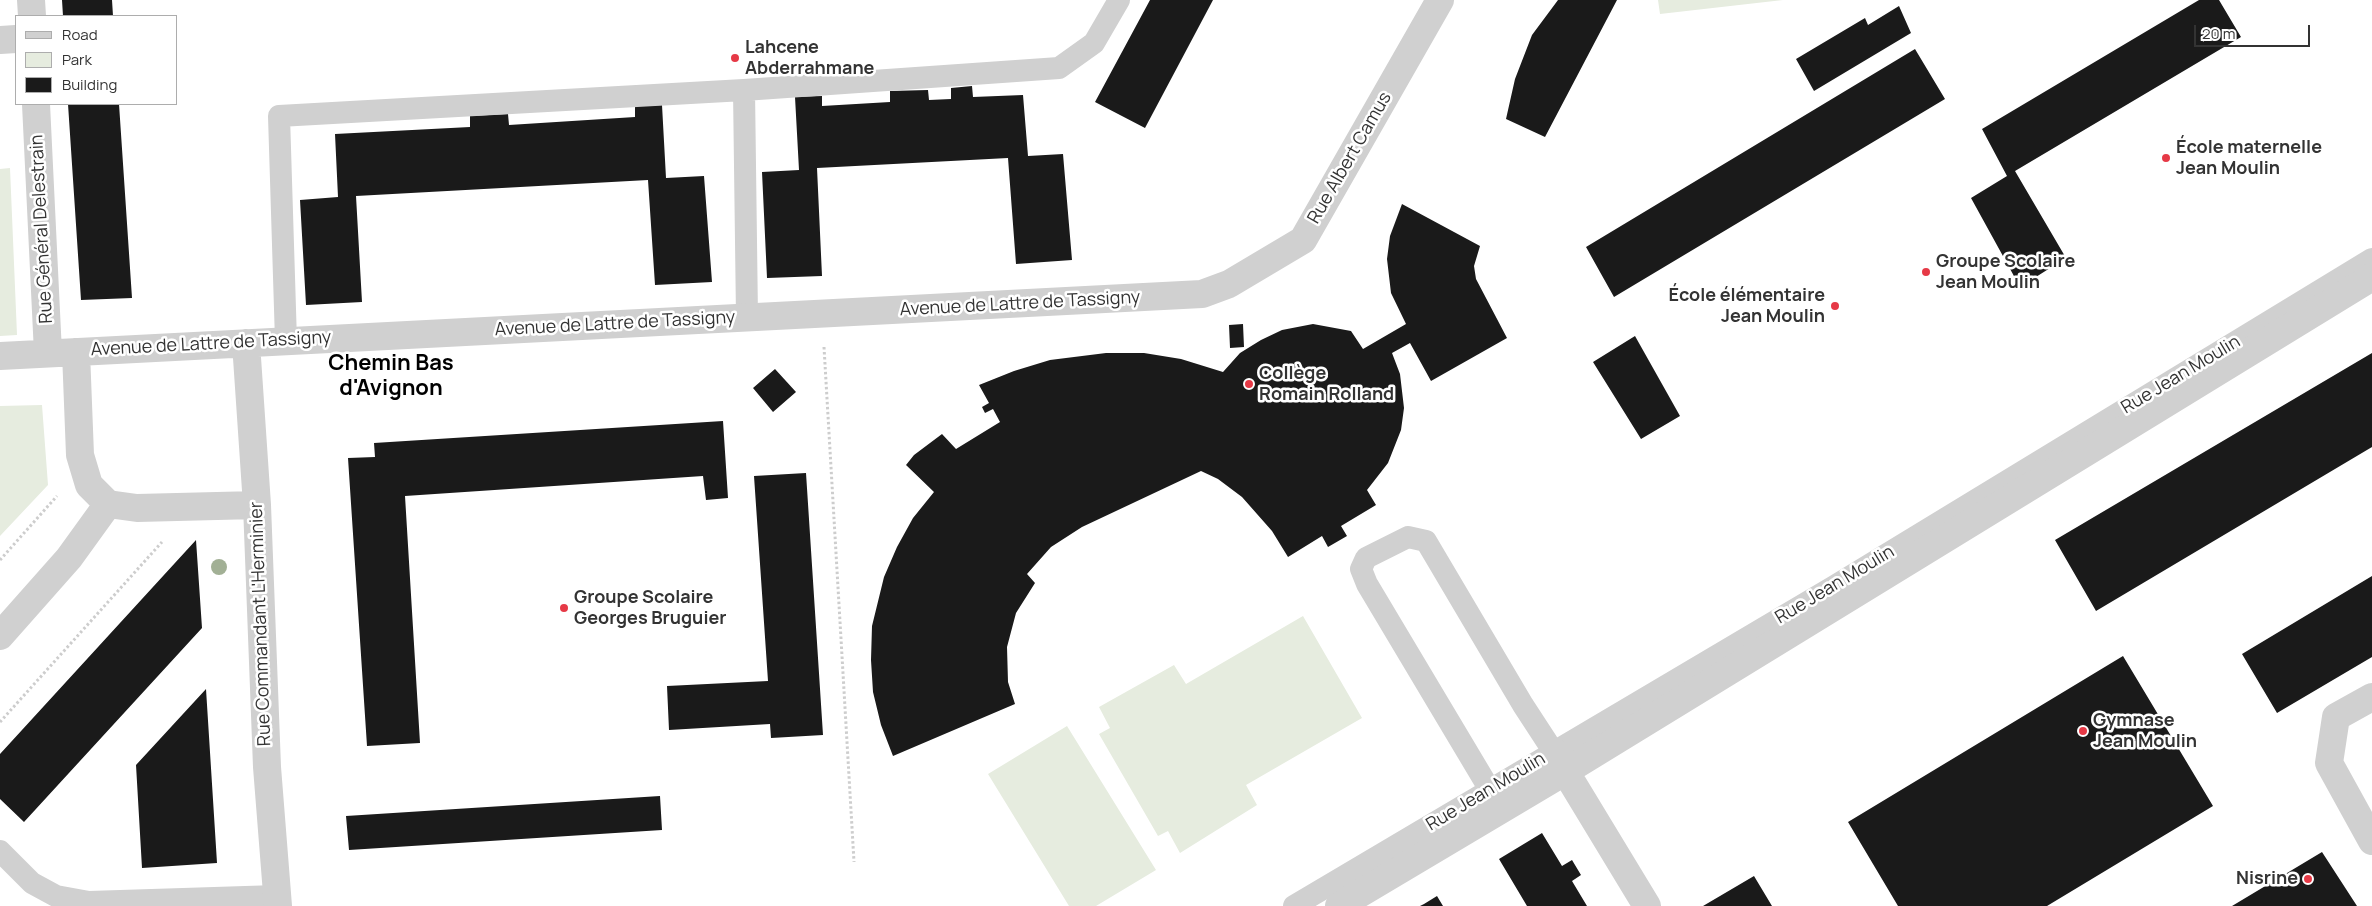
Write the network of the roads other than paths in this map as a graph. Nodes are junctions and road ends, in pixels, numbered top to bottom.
1 (31, 0) edge
2 (1119, 0) edge
3 (1432, 3) edge
4 (32, 15) edge
5 (15, 39) edge
6 (0, 40) edge
7 (744, 90) junction
8 (36, 105) edge
9 (2372, 259) edge
10 (2372, 277) edge
11 (1229, 284) joint
12 (748, 317) junction
13 (286, 341) junction
14 (246, 342) junction
15 (76, 352) junction
16 (48, 353) junction
17 (0, 356) edge
18 (108, 504) junction
19 (257, 504) junction
20 (0, 636) edge
21 (2372, 697) edge
22 (1559, 761) junction
23 (1490, 790) junction
24 (2372, 841) edge
25 (0, 851) edge
26 (278, 901) edge
27 (1294, 906) edge
28 (1339, 906) edge
29 (1647, 906) edge

1 - 4 street
2 - 7 lane
3 - 11 street, Rue Albert Camus
5 - 6 street
7 - 12 lane
7 - 13 lane
8 - 16 street, Rue Général Delestrain
9 - 22 lane, Rue Jean Moulin
10 - 22 street, Rue Jean Moulin
11 - 12 street, Avenue de Lattre de Tassigny
12 - 13 street, Avenue de Lattre de Tassigny
13 - 14 street, Avenue de Lattre de Tassigny
14 - 15 street, Avenue de Lattre de Tassigny
14 - 19 street, Rue Commandant L'Herminier
15 - 16 street, Avenue de Lattre de Tassigny
15 - 18 street
16 - 17 street, Avenue de Lattre de Tassigny
18 - 19 street
18 - 20 street
19 - 26 street, Rue Commandant L'Herminier
21 - 24 street
22 - 23 lane, Rue Jean Moulin
22 - 23 lane
22 - 28 street, Rue Jean Moulin
22 - 29 street
23 - 27 lane, Rue Jean Moulin
25 - 26 lane

